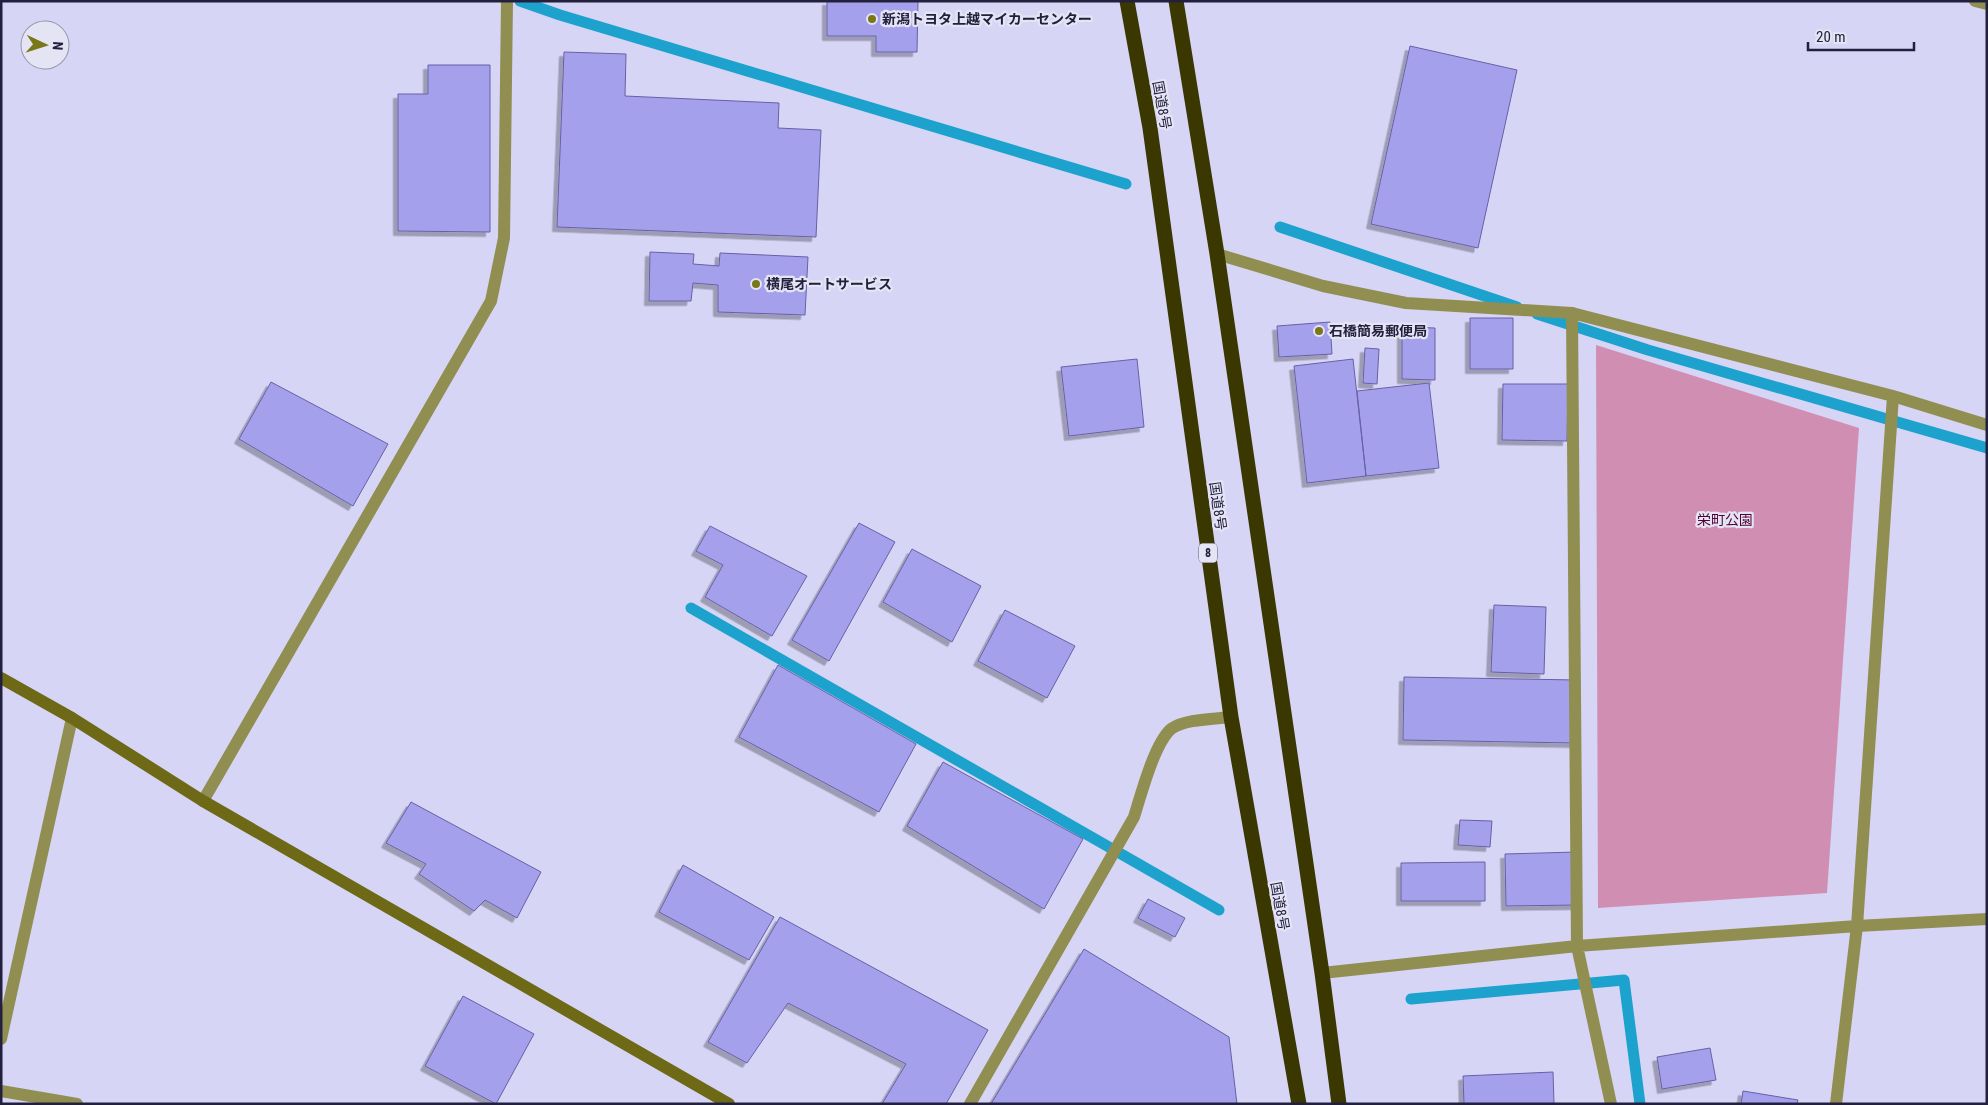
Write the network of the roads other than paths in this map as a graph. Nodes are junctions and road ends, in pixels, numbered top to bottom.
1 (507, 1) edge
2 (1127, 1) edge
3 (1176, 1) edge
4 (1975, 1) edge
5 (1987, 4) edge
6 (1217, 254) junction
7 (1572, 314) junction
8 (1893, 396) junction
9 (1987, 425) edge
10 (1, 678) edge
11 (72, 718) junction
12 (1231, 718) junction
13 (203, 800) junction
14 (1987, 919) edge
15 (1857, 926) junction
16 (1577, 946) junction
17 (1322, 973) junction
18 (1, 1039) edge
19 (1, 1091) edge
20 (77, 1104) edge
21 (729, 1104) edge
22 (970, 1104) edge
23 (1300, 1104) edge
24 (1339, 1104) edge
25 (1611, 1104) edge
26 (1836, 1104) edge

1 - 13 street
2 - 12 highway, 国道8号 / 8
3 - 6 highway
4 - 5 street
6 - 7 street
6 - 17 highway
7 - 8 street
7 - 16 street
8 - 9 street
8 - 15 street
10 - 11 street
11 - 13 street
11 - 18 street
12 - 22 street
12 - 23 highway, 国道8号 / 8
13 - 21 street
14 - 15 street
15 - 16 street
15 - 26 street
16 - 17 street
16 - 25 street
17 - 24 highway
19 - 20 street

